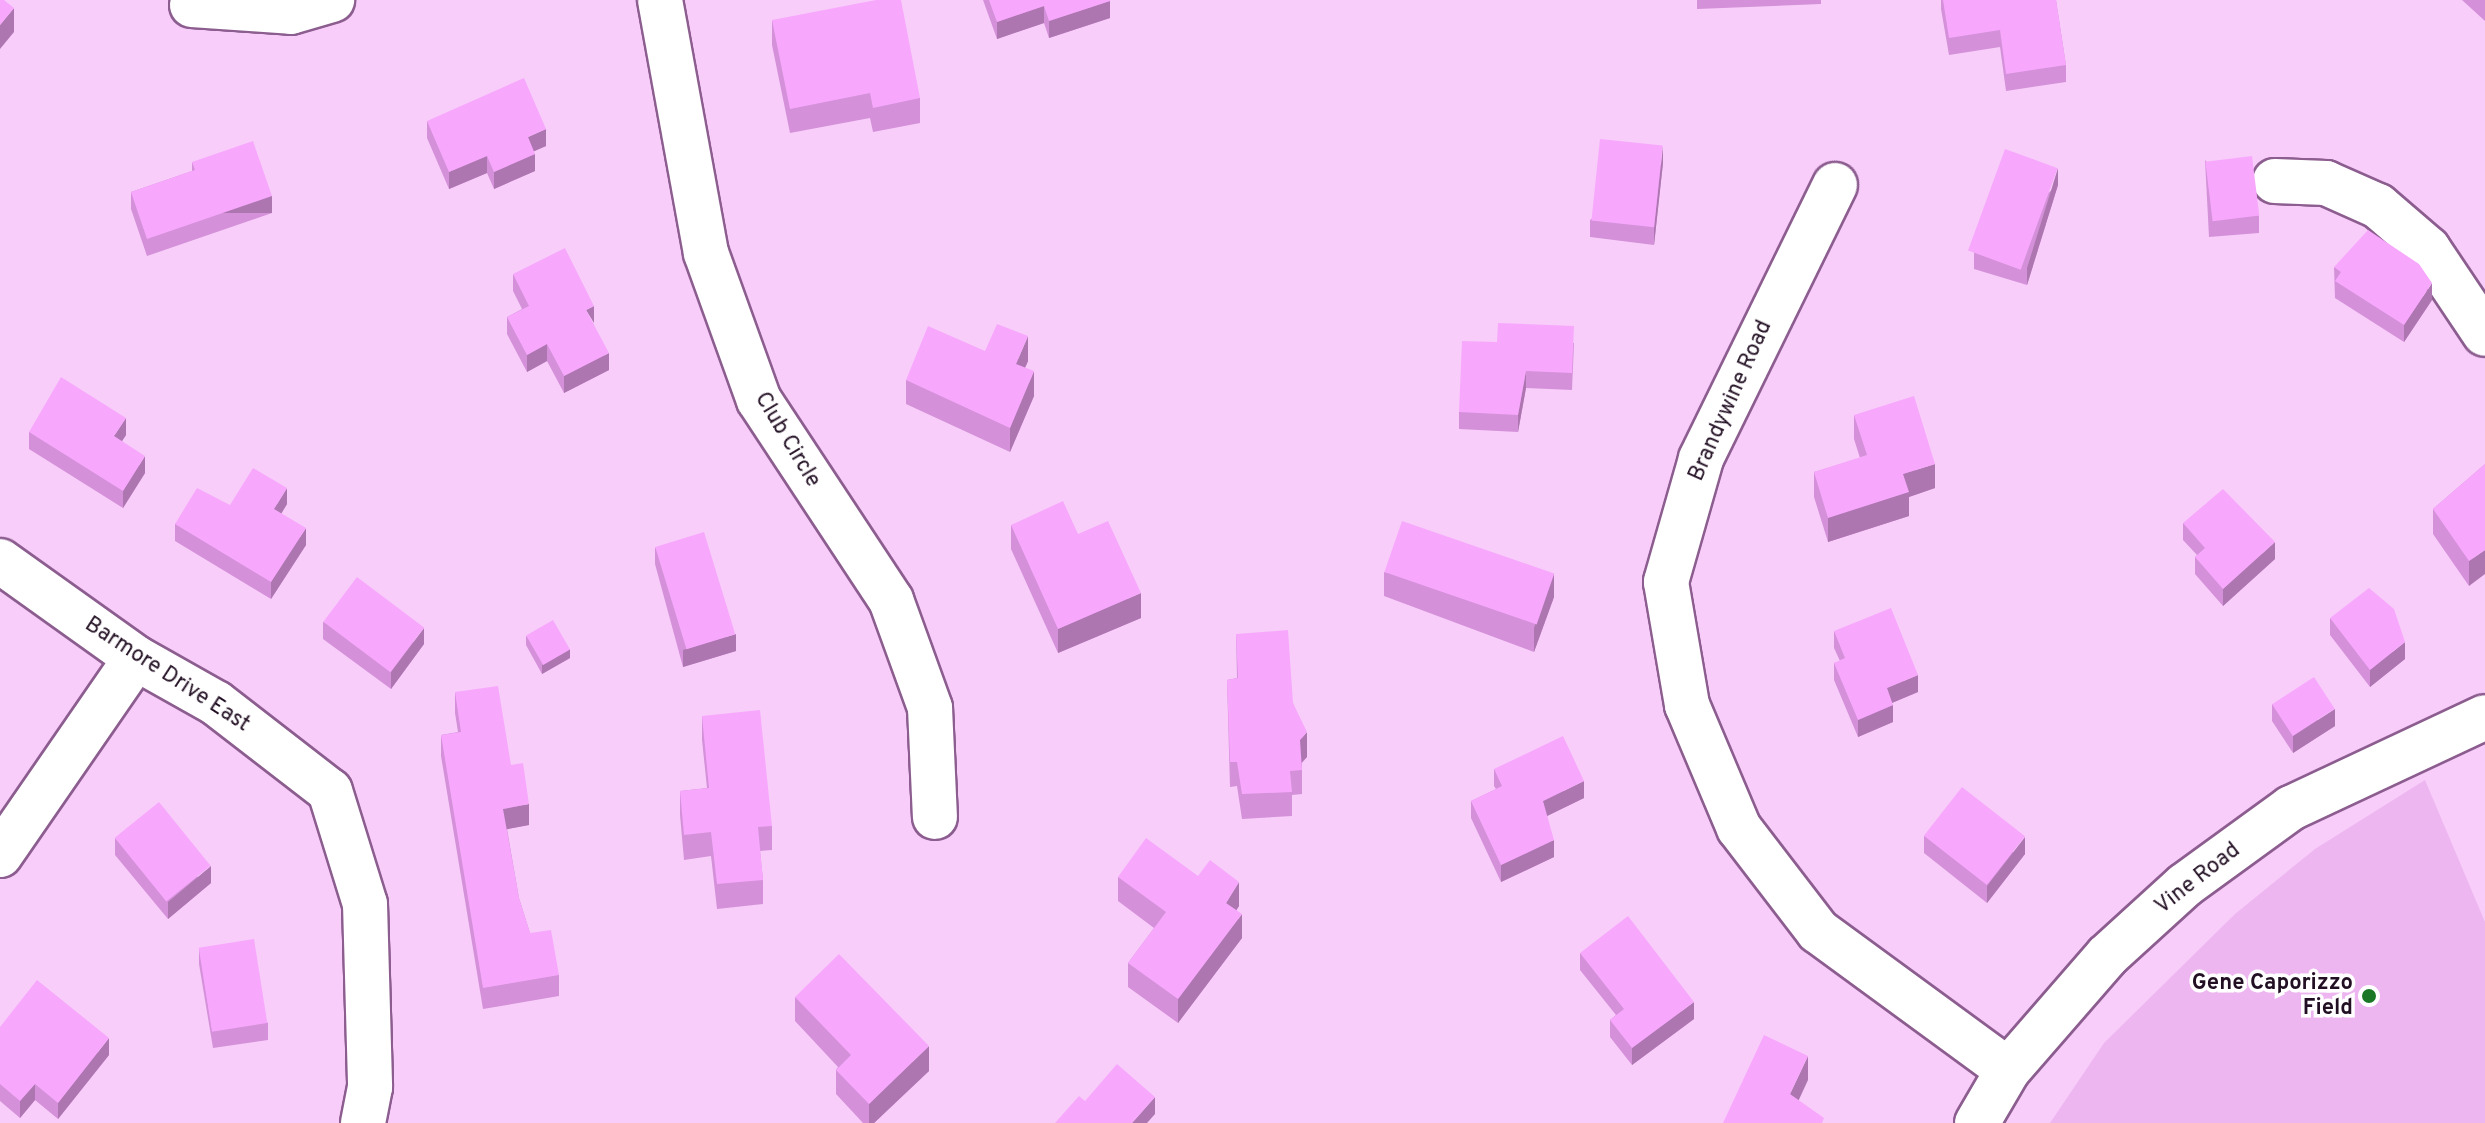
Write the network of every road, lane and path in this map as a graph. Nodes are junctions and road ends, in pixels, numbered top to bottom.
1 (332, 0) edge
2 (660, 0) edge
3 (192, 5) dead end
4 (2275, 181) dead end
5 (1835, 185) dead end
6 (2485, 334) edge
7 (0, 561) edge
8 (136, 658) junction
9 (2485, 717) edge
10 (935, 817) dead end
11 (0, 855) edge
12 (2008, 1070) junction
13 (363, 1123) edge
14 (1977, 1123) edge

1 - 3 street
2 - 10 street, Club Circle
4 - 6 street
5 - 12 street, Brandywine Road
7 - 8 street, Barmore Drive East
8 - 11 street
8 - 13 street, Barmore Drive East
9 - 12 street, Vine Road
12 - 14 street, Vine Road

